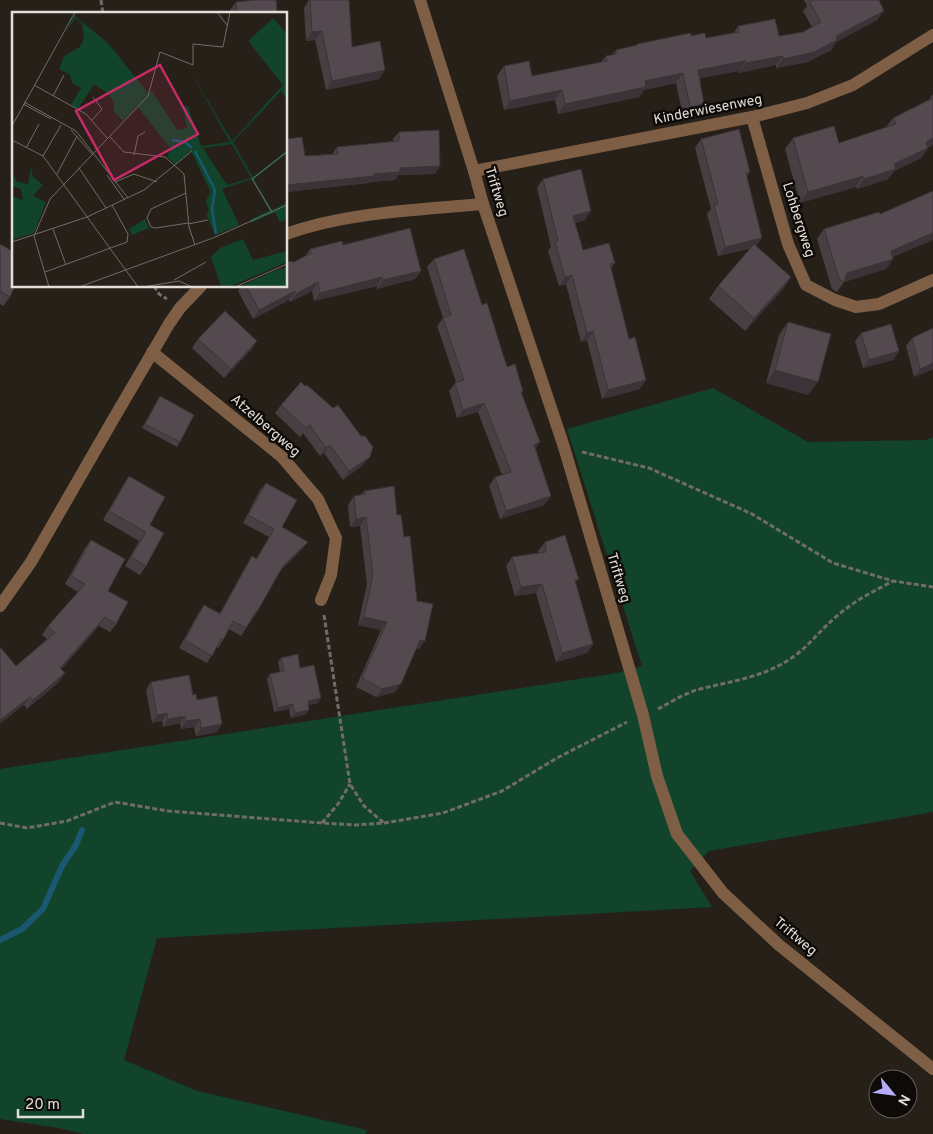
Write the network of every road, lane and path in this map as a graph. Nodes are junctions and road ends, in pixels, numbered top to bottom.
1 (420, 0) edge
2 (933, 35) edge
3 (752, 117) junction
4 (474, 171) junction
5 (483, 204) junction
6 (288, 233) edge
7 (933, 280) edge
8 (199, 288) edge
9 (152, 352) junction
10 (564, 448) junction
11 (893, 581) junction
12 (933, 587) edge
13 (322, 600) joint
14 (0, 606) edge
15 (643, 715) junction
16 (350, 784) junction
17 (0, 823) edge
18 (322, 823) junction
19 (384, 823) junction
20 (933, 1069) edge

1 - 4 street, Triftweg
2 - 3 street, Kinderwiesenweg
3 - 4 street, Kinderwiesenweg
3 - 7 street, Lohbergweg
4 - 5 street, Triftweg
5 - 6 street
5 - 10 street, Triftweg
8 - 9 street
9 - 13 street, Atzelbergweg
9 - 14 street
10 - 11 path
10 - 15 street, Triftweg
11 - 12 path
11 - 15 path
13 - 16 path
15 - 19 path
15 - 20 street, Triftweg
16 - 18 path
16 - 19 path
17 - 18 path
18 - 19 path

